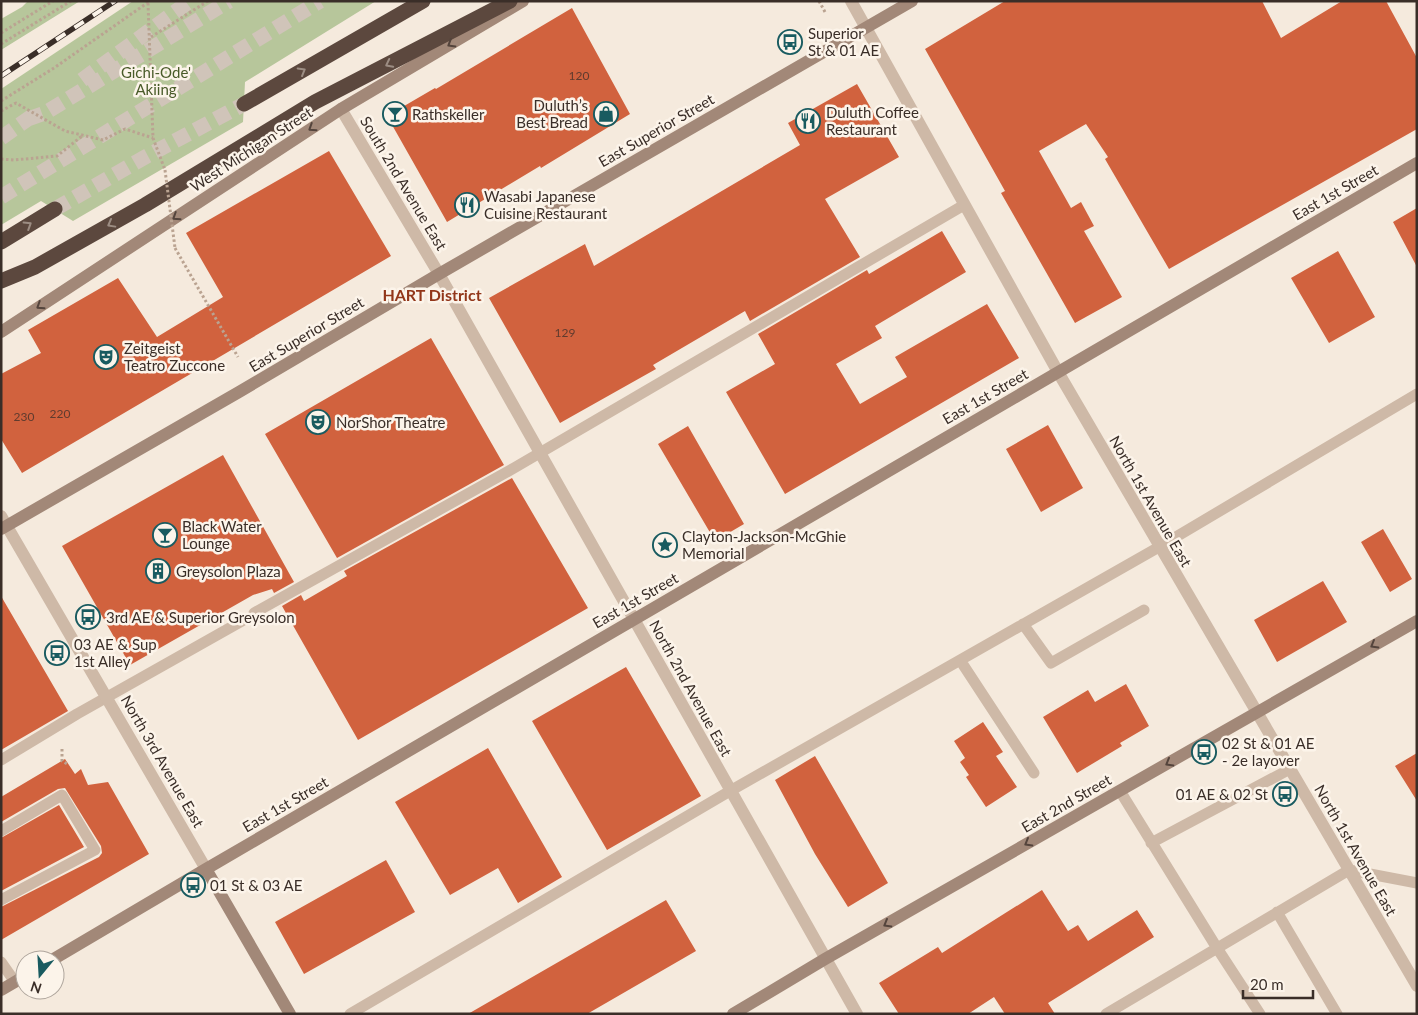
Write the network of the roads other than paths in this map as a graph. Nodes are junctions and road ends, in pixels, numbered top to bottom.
1 (423, 1) edge
2 (510, 1) edge
3 (523, 1) edge
4 (852, 1) edge
5 (912, 1) edge
6 (866, 28) junction
7 (244, 104) tunnel mouth
8 (341, 109) junction
9 (1417, 163) edge
10 (964, 205) junction
11 (55, 209) tunnel mouth
12 (1, 242) edge
13 (439, 274) junction
14 (1, 281) edge
15 (1, 332) edge
16 (1058, 372) junction
17 (1417, 394) edge
18 (540, 452) junction
19 (3, 523) edge
20 (1159, 546) junction
21 (1144, 610) dead end
22 (254, 613) dead end
23 (634, 619) junction
24 (242, 621) dead end
25 (1417, 621) edge
26 (1023, 624) junction
27 (960, 660) junction
28 (107, 697) junction
29 (1257, 712) junction
30 (1, 760) edge
31 (1290, 769) junction
32 (1034, 773) dead end
33 (730, 791) junction
34 (1120, 791) junction
35 (1, 831) edge
36 (1152, 843) junction
37 (206, 869) junction
38 (1349, 870) junction
39 (1417, 883) edge
40 (1, 900) edge
41 (1277, 912) junction
42 (1217, 948) junction
43 (65, 952) edge
44 (825, 959) junction
45 (1, 962) edge
46 (15, 975) edge
47 (15, 982) edge
48 (1417, 986) edge
49 (1, 990) edge
50 (290, 1014) edge
51 (350, 1014) edge
52 (733, 1014) edge
53 (856, 1014) edge
54 (1106, 1014) edge
55 (1260, 1014) edge
56 (1337, 1014) edge

7 -> 1 highway
2 -> 14 highway
3 -> 8 street, West Michigan Street
4 - 6 street, North 1st Avenue East
5 - 6 street, East Superior Street
6 - 10 street, North 1st Avenue East
6 - 13 street, East Superior Street
8 - 13 street, South 2nd Avenue East
8 -> 15 street, West Michigan Street
9 - 16 street, East 1st Street
10 - 16 street, North 1st Avenue East
10 - 18 lane
12 -> 11 highway
13 - 18 street, North 2nd Avenue East
13 - 19 street, East Superior Street
16 - 20 street, North 1st Avenue East
16 - 23 street, East 1st Street
17 - 20 lane
18 - 22 lane
18 - 23 street, North 2nd Avenue East
19 - 28 street, North 3rd Avenue East
20 - 26 lane
20 - 29 street, North 1st Avenue East
21 - 26 lane
23 - 33 street, North 2nd Avenue East
23 - 37 street, East 1st Street
24 - 28 lane
25 -> 29 street, East 2nd Street
26 - 27 lane
27 - 32 lane
27 - 33 lane
28 - 30 lane
28 - 37 street, North 3rd Avenue East
29 - 31 street, North 1st Avenue East
29 -> 34 street, East 2nd Street
31 - 36 lane
31 - 38 street, North 1st Avenue East
33 - 44 street, North 2nd Avenue East
33 - 51 lane
34 - 36 lane
34 -> 44 street, East 2nd Street
35 - 40 lane
36 - 42 lane
37 - 43 street, East 1st Street
37 - 50 street, North 3rd Avenue East
38 - 39 lane
38 - 41 lane
38 - 48 street, North 1st Avenue East
41 - 42 lane
41 - 56 lane
42 - 54 lane
42 - 55 lane
44 - 52 street, East 2nd Street
44 - 53 street, North 2nd Avenue East
45 - 46 lane
47 - 49 street

